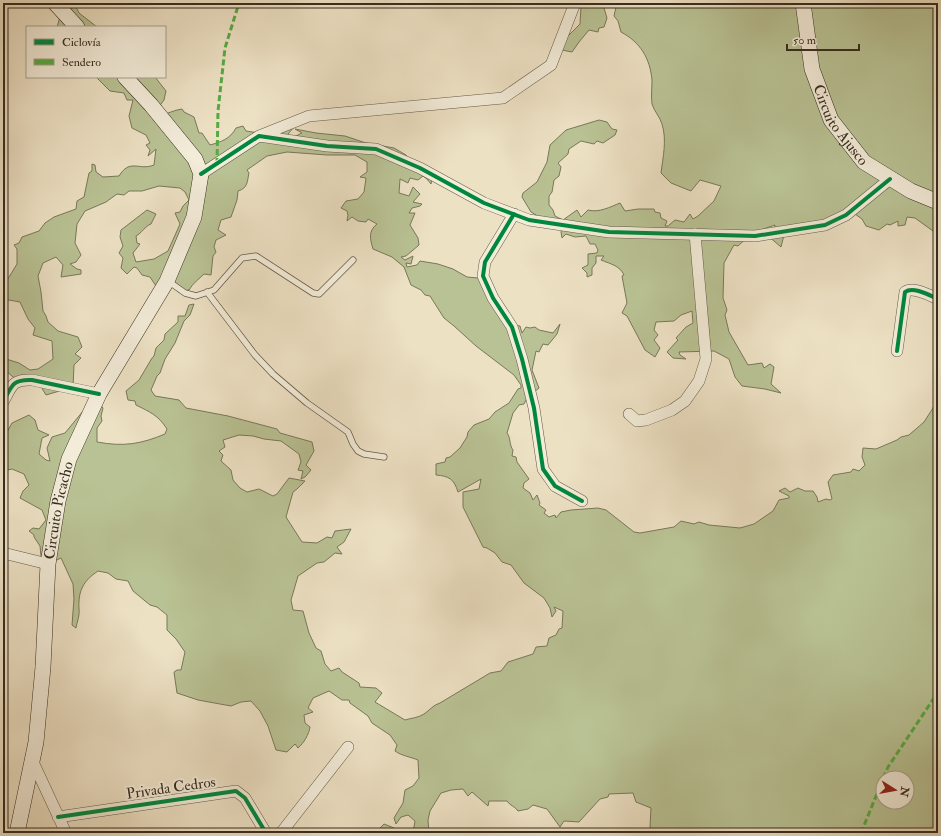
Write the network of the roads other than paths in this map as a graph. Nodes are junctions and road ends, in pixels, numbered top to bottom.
1 (55, 3) edge
2 (575, 3) edge
3 (803, 3) edge
4 (76, 26) edge
5 (126, 78) edge
6 (259, 136) junction
7 (201, 174) junction
8 (890, 179) junction
9 (938, 202) edge
10 (514, 214) junction
11 (695, 234) junction
12 (353, 260) dead end
13 (167, 281) junction
14 (207, 292) junction
15 (938, 298) edge
16 (897, 351) dead end
17 (99, 394) junction
18 (3, 402) edge
19 (629, 414) dead end
20 (384, 457) dead end
21 (582, 501) dead end
22 (3, 553) edge
23 (48, 564) junction
24 (348, 747) dead end
25 (32, 762) junction
26 (58, 817) junction
27 (18, 833) edge
28 (66, 833) edge
29 (266, 833) edge
30 (281, 833) edge

1 - 4 main road
2 - 6 street
3 - 8 main road, Circuito Ajusco
5 - 7 main road
6 - 7 street
6 - 10 street
7 - 13 main road, Circuito Picacho
8 - 9 main road, Circuito Ajusco
8 - 11 street
10 - 11 street
10 - 21 street
11 - 19 street
12 - 14 lane
13 - 14 lane
13 - 17 main road, Circuito Picacho
14 - 20 lane
15 - 16 street
17 - 18 street
17 - 23 main road, Circuito Picacho
22 - 23 street
23 - 25 main road, Circuito Picacho
24 - 30 street
25 - 26 street
25 - 27 main road, Circuito Picacho
26 - 28 street
26 - 29 street, Privada Cedros

